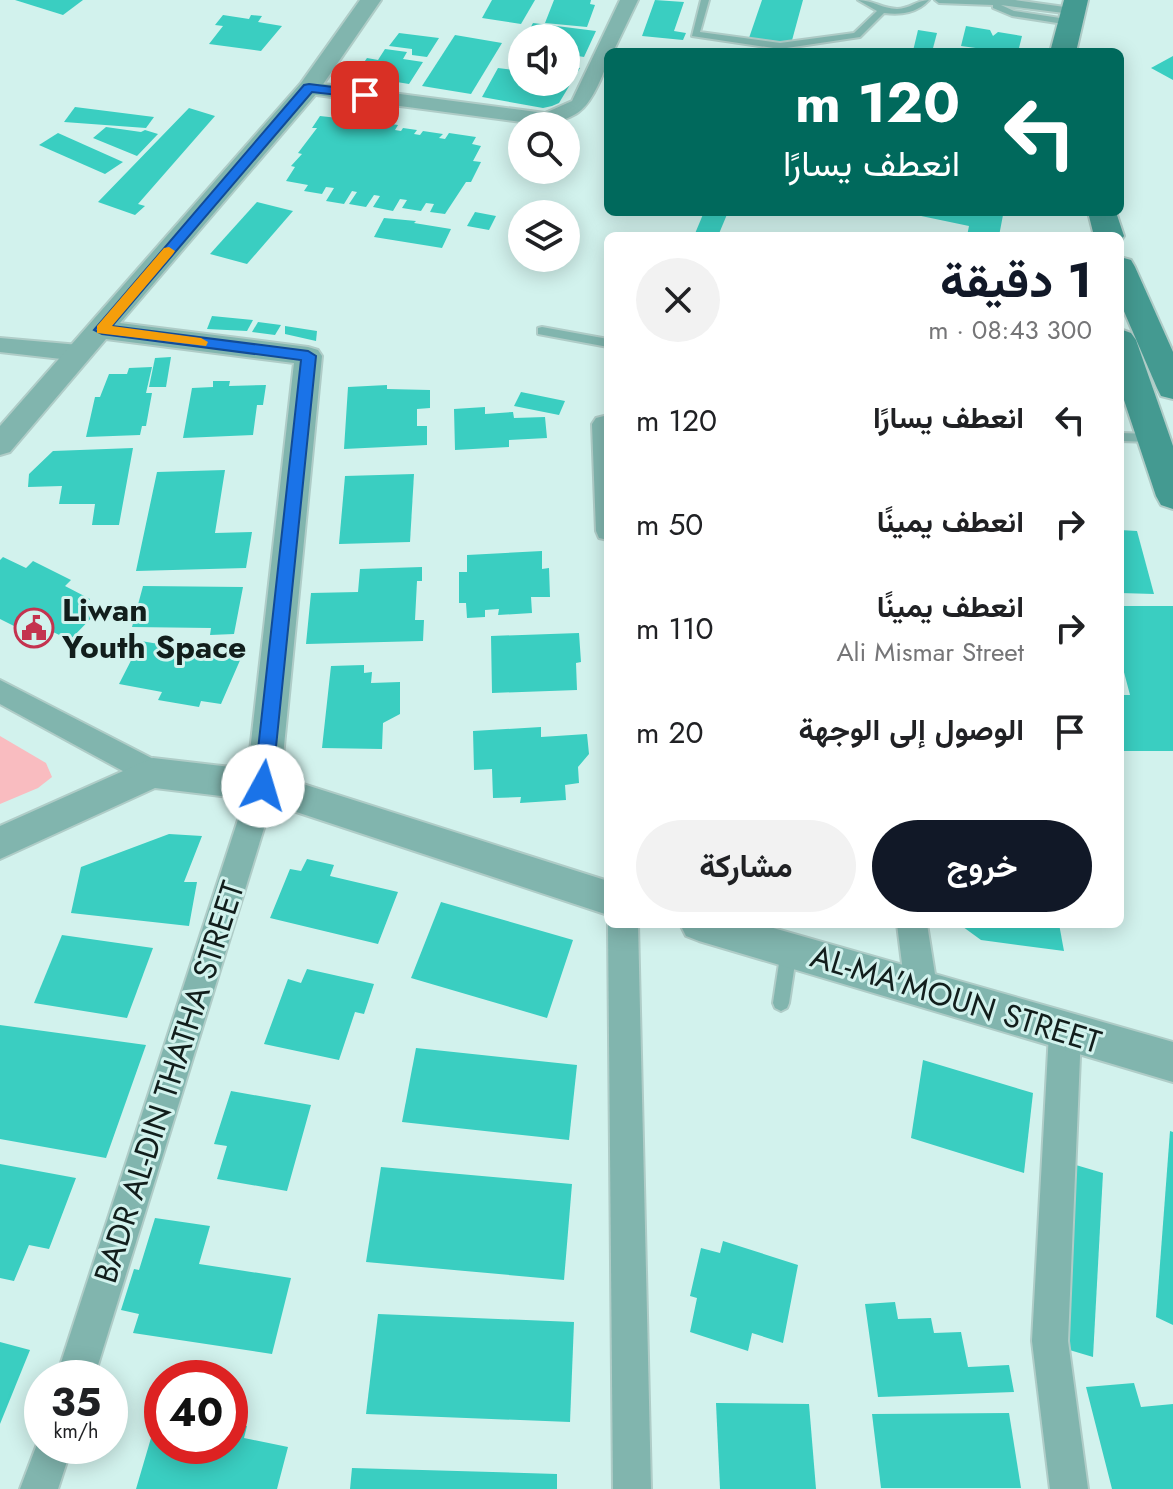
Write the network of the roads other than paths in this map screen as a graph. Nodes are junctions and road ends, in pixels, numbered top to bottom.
1 (371, 0) edge
2 (629, 0) edge
3 (705, 0) edge
4 (862, 0) edge
5 (925, 0) edge
6 (939, 0) edge
7 (882, 10) junction
8 (1072, 11) edge
9 (606, 48) edge
10 (1064, 48) edge
11 (604, 53) edge
12 (309, 88) junction
13 (1124, 276) edge
14 (102, 330) junction
15 (542, 331) dead end
16 (604, 342) edge
17 (0, 345) edge
18 (79, 353) junction
19 (1124, 364) edge
20 (1173, 388) edge
21 (1136, 438) edge
22 (0, 445) edge
23 (1173, 496) edge
24 (0, 691) edge
25 (153, 773) junction
26 (263, 786) junction
27 (0, 843) edge
28 (0, 858) edge
29 (604, 897) edge
30 (623, 928) edge
31 (713, 928) edge
32 (913, 928) edge
33 (789, 949) junction
34 (921, 987) junction
35 (781, 1003) dead end
36 (1065, 1033) junction
37 (1171, 1060) edge
38 (81, 1360) edge
39 (47, 1464) edge
40 (39, 1489) edge
41 (632, 1489) edge
42 (1069, 1489) edge

1 - 12 street
2 - 9 street
3 - 7 lane
4 - 7 lane
5 - 7 lane
6 - 8 lane
8 - 10 main road
11 - 12 street
12 - 14 street
13 - 20 main road
14 - 18 street
14 - 26 street
15 - 16 lane
17 - 18 street
18 - 22 street
19 - 21 main road
21 - 23 main road
24 - 25 street
25 - 26 street
25 - 27 street
26 - 29 street
26 - 38 street, BADR AL-DIN THATHA STREET
27 - 28 lane
30 - 41 street
31 - 33 street, AL-MA'MOUN STREET
32 - 34 street
33 - 34 street, AL-MA'MOUN STREET
33 - 35 lane
34 - 36 street, AL-MA'MOUN STREET
36 - 37 street, AL-MA'MOUN STREET
36 - 42 street
39 - 40 street

